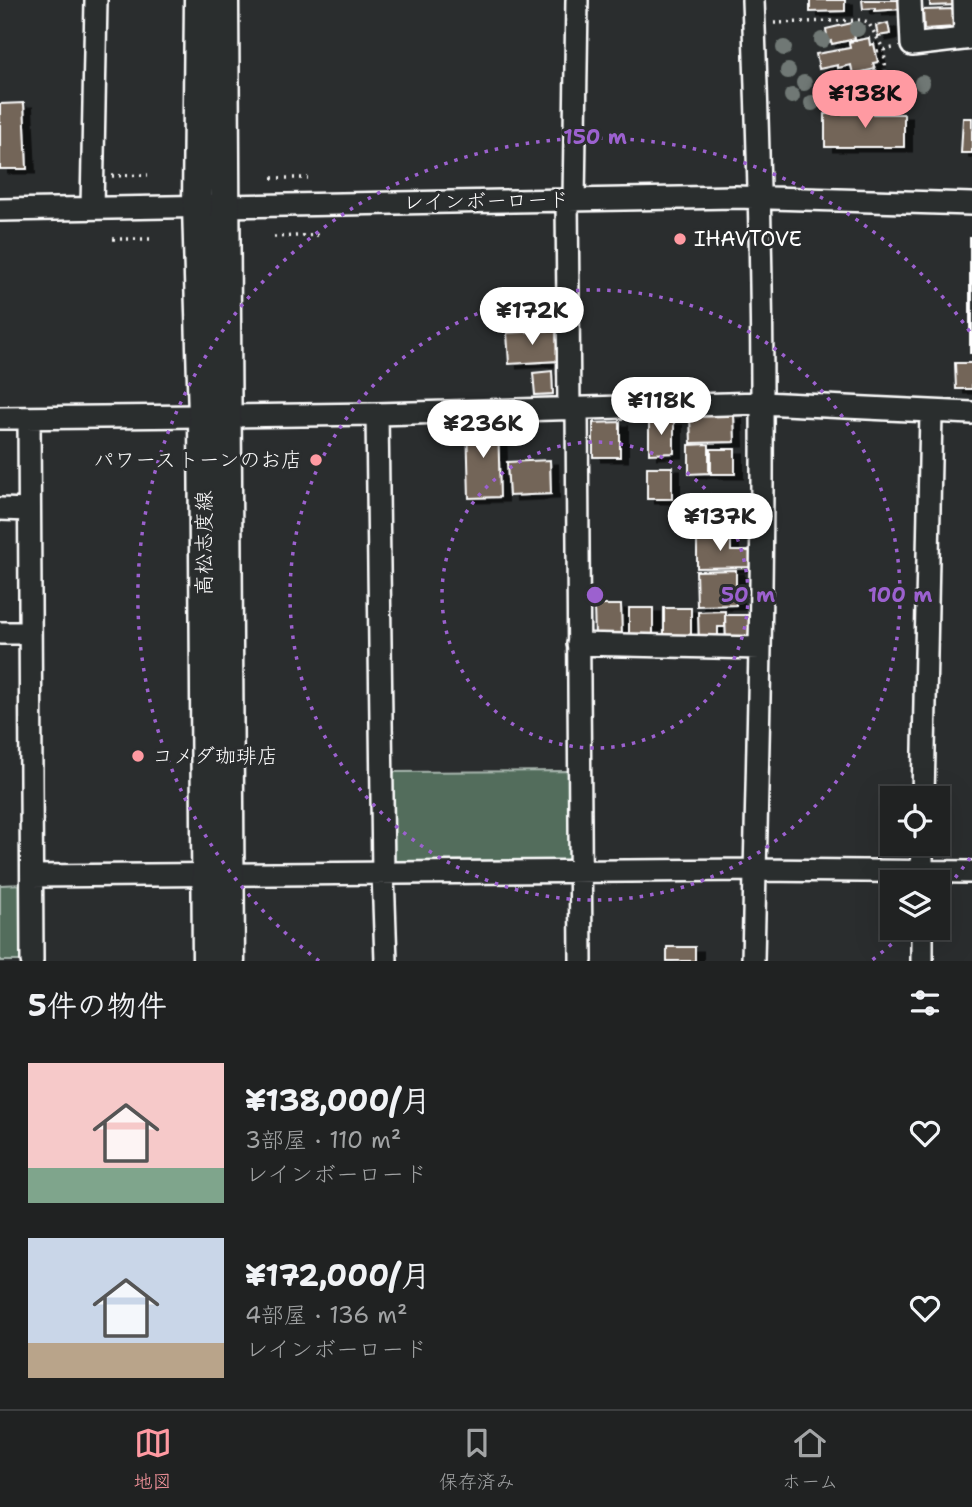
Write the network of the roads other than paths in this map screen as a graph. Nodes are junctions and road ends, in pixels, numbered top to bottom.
1 (96, 0) edge
2 (199, 0) edge
3 (224, 0) edge
4 (577, 0) edge
5 (753, 0) edge
6 (910, 0) edge
7 (964, 0) edge
8 (969, 38) edge
9 (760, 197) junction
10 (571, 200) junction
11 (972, 204) edge
12 (197, 206) junction
13 (226, 206) junction
14 (92, 208) junction
15 (0, 210) edge
16 (762, 403) junction
17 (573, 408) junction
18 (931, 413) junction
19 (377, 414) junction
20 (972, 414) edge
21 (216, 416) junction
22 (0, 418) edge
23 (29, 418) junction
24 (0, 509) edge
25 (29, 510) junction
26 (0, 633) edge
27 (30, 633) junction
28 (578, 644) junction
29 (760, 649) junction
30 (923, 786) edge
31 (755, 870) junction
32 (580, 871) junction
33 (972, 872) edge
34 (383, 873) junction
35 (218, 874) junction
36 (950, 874) edge
37 (880, 875) edge
38 (32, 876) junction
39 (922, 940) edge
40 (32, 961) edge
41 (207, 961) edge
42 (230, 961) edge
43 (386, 961) edge
44 (580, 961) edge
45 (753, 961) edge
46 (922, 961) edge

1 - 14 street
2 - 12 main road, 高松志度線
3 - 13 main road, 高松志度線
4 - 10 street
5 - 9 street
6 - 8 street
7 - 8 street
9 - 10 street, レインボーロード
9 - 11 street, レインボーロード
9 - 16 street
10 - 13 street, レインボーロード
10 - 17 street
12 - 13 street, レインボーロード
12 - 14 street, レインボーロード
12 - 21 main road, 高松志度線
13 - 21 main road, 高松志度線
14 - 15 street, レインボーロード
16 - 17 street
16 - 18 street
16 - 29 street
17 - 19 street
17 - 28 street
18 - 20 street
18 - 30 street
19 - 21 street
19 - 34 street
21 - 23 street
21 - 35 main road, 高松志度線
22 - 23 street
23 - 25 street
24 - 25 street
25 - 27 street
26 - 27 street
27 - 38 street
28 - 29 street
28 - 32 street
29 - 31 street
31 - 32 street
31 - 37 street
31 - 45 street
32 - 34 street
32 - 44 street
33 - 36 street
34 - 35 street
34 - 43 street
35 - 38 street
35 - 41 main road, 高松志度線
35 - 42 main road, 高松志度線
38 - 40 street
39 - 46 street

